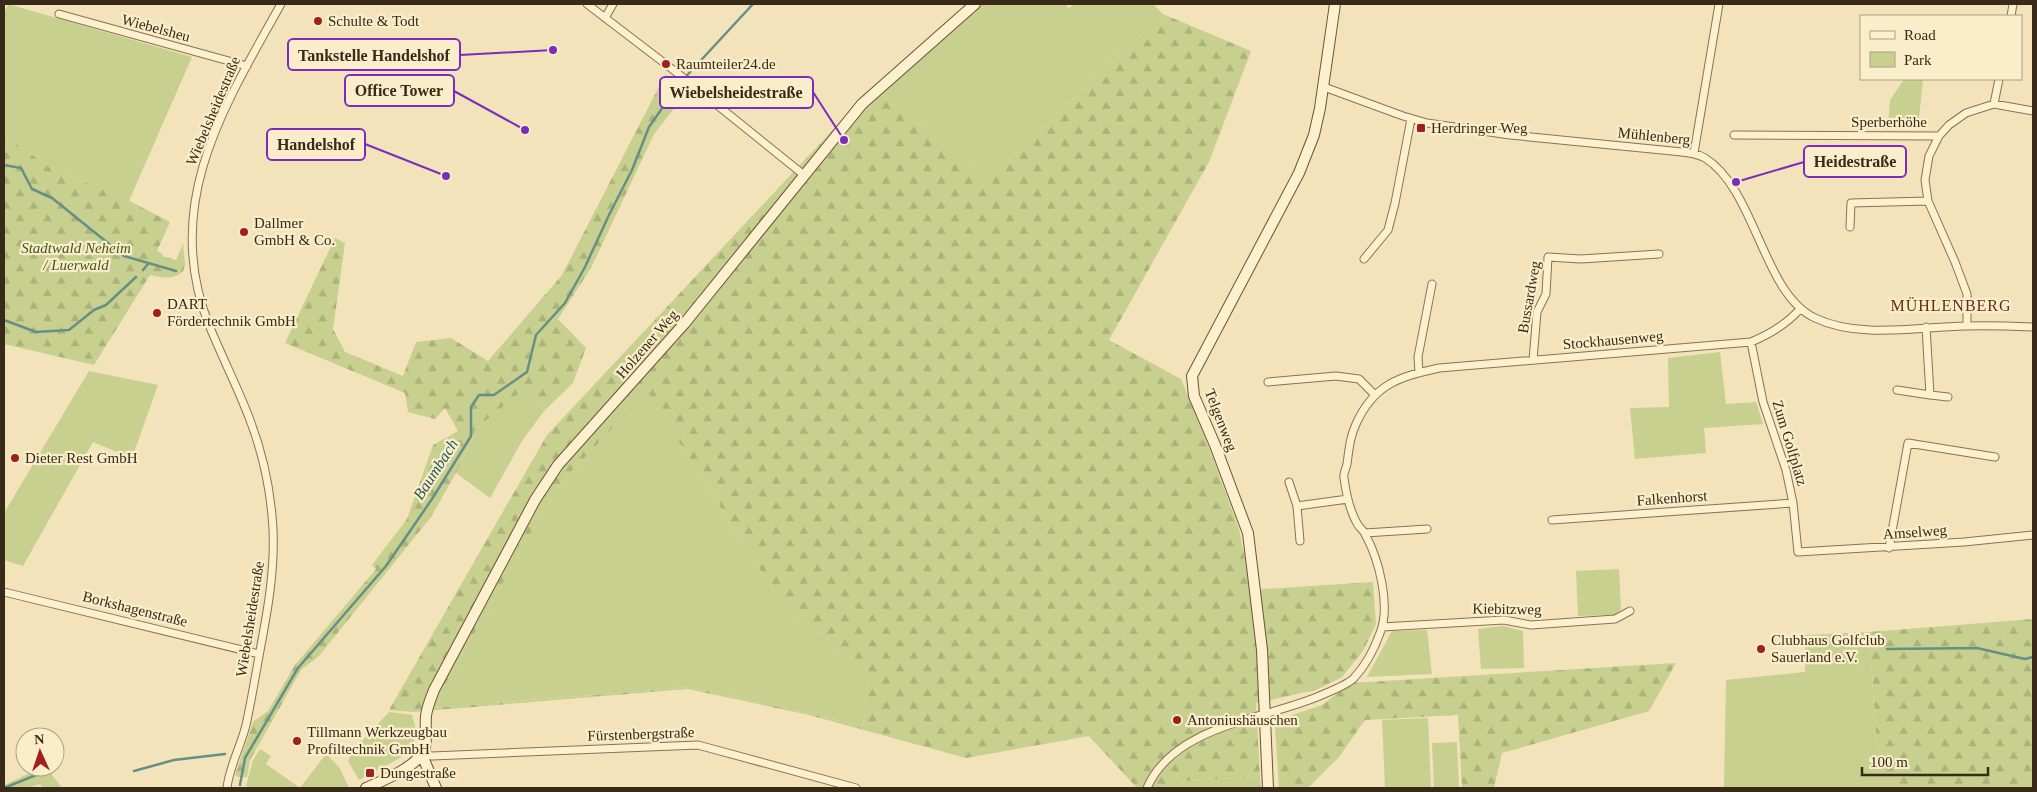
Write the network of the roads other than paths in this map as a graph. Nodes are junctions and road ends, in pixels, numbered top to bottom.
1 (281, 4) edge
2 (587, 4) edge
3 (613, 4) edge
4 (975, 4) edge
5 (1335, 4) edge
6 (1716, 4) edge
7 (59, 14) dead end
8 (605, 18) junction
9 (246, 66) junction
10 (1999, 80) edge
11 (1324, 87) junction
12 (1994, 104) junction
13 (2033, 111) edge
14 (1411, 118) junction
15 (1734, 135) dead end
16 (1938, 136) junction
17 (1694, 154) junction
18 (804, 175) junction
19 (1928, 201) junction
20 (1850, 227) dead end
21 (1659, 254) dead end
22 (1364, 259) dead end
23 (1432, 284) dead end
24 (1800, 309) junction
25 (1967, 325) junction
26 (1926, 327) junction
27 (2033, 327) edge
28 (1751, 342) junction
29 (1533, 360) junction
30 (1419, 373) junction
31 (1268, 382) dead end
32 (1897, 390) dead end
33 (1374, 394) junction
34 (1930, 395) junction
35 (1948, 398) dead end
36 (1995, 457) dead end
37 (1289, 482) dead end
38 (1348, 498) junction
39 (1793, 503) junction
40 (1297, 506) junction
41 (1552, 520) dead end
42 (1427, 529) dead end
43 (1365, 533) junction
44 (2033, 535) edge
45 (1300, 541) dead end
46 (1889, 548) junction
47 (1798, 552) joint
48 (4, 592) edge
49 (1630, 611) dead end
50 (1382, 627) junction
51 (259, 654) junction
52 (1265, 715) junction
53 (422, 755) junction
54 (228, 788) edge
55 (366, 788) edge
56 (436, 788) edge
57 (856, 788) edge
58 (1147, 788) edge
59 (1268, 788) edge

1 - 9 street, Wiebelsheidestraße
2 - 8 street
3 - 8 street
4 - 18 main road, Holzener Weg
5 - 11 main road
6 - 17 street
7 - 9 street, Wiebelsheu
8 - 18 street
9 - 51 street, Wiebelsheidestraße
10 - 12 street
11 - 14 street, Mühlenberg
11 - 52 main road, Telgenweg
12 - 13 street, Sperberhöhe
12 - 16 street, Sperberhöhe
14 - 17 street, Mühlenberg
14 - 22 street
15 - 16 street, Sperberhöhe
16 - 19 street
17 - 24 street, Mühlenberg
18 - 53 main road, Holzener Weg
19 - 20 street
19 - 25 street
21 - 29 street, Bussardweg
23 - 30 street
24 - 26 street, Mühlenberg
24 - 28 street, Stockhausenweg
25 - 26 street, Mühlenberg
25 - 27 street, Mühlenberg
26 - 34 street
28 - 29 street, Stockhausenweg
28 - 39 street, Zum Golfplatz
29 - 30 street, Stockhausenweg
30 - 33 street, Stockhausenweg
31 - 33 street
32 - 34 street
33 - 38 street, Stockhausenweg
34 - 35 street
36 - 46 street
37 - 40 street
38 - 40 street
38 - 43 street, Stockhausenweg
39 - 41 street, Falkenhorst
39 - 47 street, Zum Golfplatz
40 - 45 street
42 - 43 street
43 - 50 street, Stockhausenweg
44 - 46 street, Amselweg
46 - 47 street, Amselweg
48 - 51 street, Borkshagenstraße
49 - 50 street, Kiebitzweg
50 - 52 street, Stockhausenweg
51 - 54 street, Wiebelsheidestraße
52 - 58 street, Stockhausenweg
52 - 59 main road, Telgenweg
53 - 55 main road
53 - 56 main road
53 - 57 street, Fürstenbergstraße

